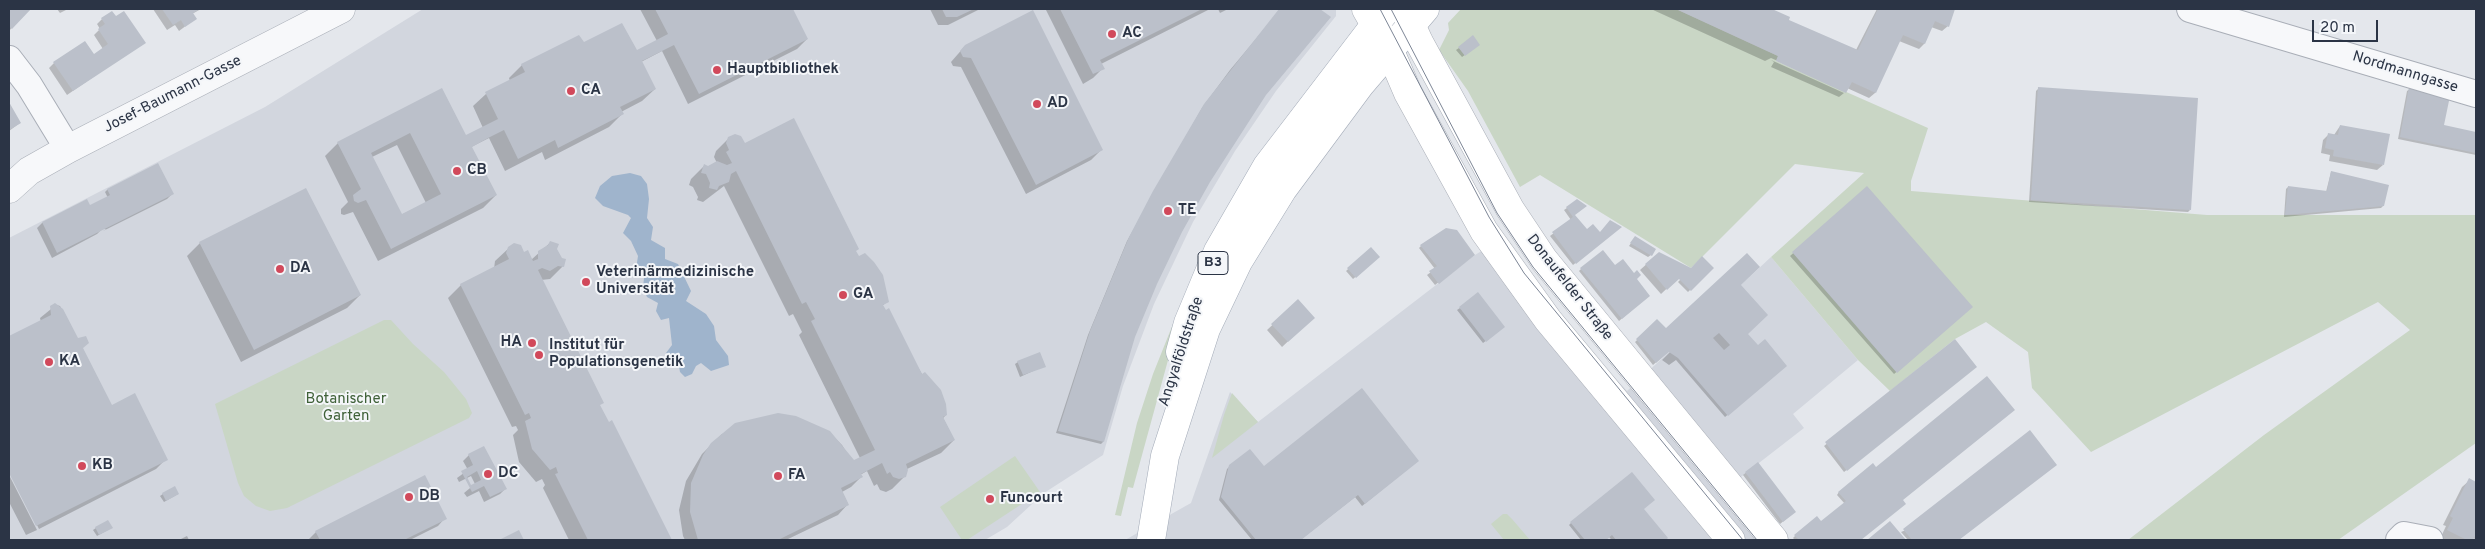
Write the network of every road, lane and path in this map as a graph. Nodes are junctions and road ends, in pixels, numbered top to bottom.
1 (2190, 9) edge
2 (334, 11) edge
3 (1376, 14) edge
4 (1414, 14) edge
5 (1390, 51) junction
6 (9, 59) edge
7 (2476, 94) edge
8 (68, 149) junction
9 (9, 189) edge
10 (1134, 540) edge
11 (1151, 540) edge
12 (1731, 540) edge
13 (1774, 540) edge
14 (2399, 540) edge
15 (2430, 540) edge

1 - 7 street, Nordmanngasse
2 - 8 street, Josef-Baumann-Gasse
3 - 5 main road
3 - 10 main road, Angyalföldstraße / B3
4 - 5 main road, B3
4 - 13 main road, Donaufelder Straße
5 - 11 main road, Angyalföldstraße / B3
5 - 12 main road
6 - 8 street
8 - 9 street, Josef-Baumann-Gasse
14 - 15 street

